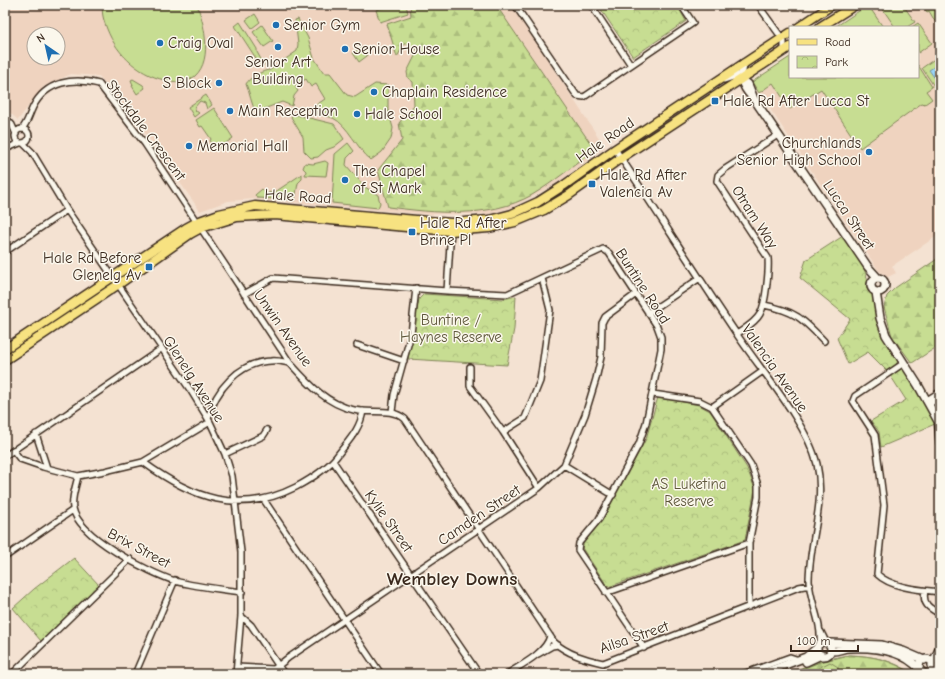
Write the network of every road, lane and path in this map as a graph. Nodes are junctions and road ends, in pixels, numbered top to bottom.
1 (515, 5) edge
2 (591, 5) edge
3 (681, 5) edge
4 (758, 5) edge
5 (832, 5) edge
6 (855, 5) edge
7 (800, 26) edge
8 (822, 26) edge
9 (789, 34) edge
10 (782, 38) junction
11 (789, 48) edge
12 (781, 53) junction
13 (744, 63) junction
14 (631, 65) junction
15 (741, 79) junction
16 (714, 84) junction
17 (5, 117) edge
18 (27, 124) junction
19 (12, 125) junction
20 (22, 130) junction
21 (28, 132) junction
22 (778, 135) junction
23 (29, 139) junction
24 (19, 140) junction
25 (5, 149) edge
26 (615, 149) junction
27 (32, 152) junction
28 (621, 158) junction
29 (67, 210) junction
30 (199, 225) junction
31 (451, 227) junction
32 (5, 252) edge
33 (114, 276) junction
34 (542, 278) junction
35 (700, 278) junction
36 (875, 280) junction
37 (119, 284) junction
38 (416, 288) junction
39 (447, 291) junction
40 (879, 291) junction
41 (244, 294) junction
42 (636, 294) junction
43 (764, 305) junction
44 (648, 313) junction
45 (737, 334) junction
46 (824, 341) dead end
47 (357, 345) dead end
48 (5, 349) edge
49 (161, 350) junction
50 (5, 360) edge
51 (404, 360) junction
52 (290, 363) junction
53 (904, 363) junction
54 (470, 367) dead end
55 (763, 371) junction
56 (940, 392) edge
57 (653, 394) junction
58 (940, 396) edge
59 (930, 401) junction
60 (712, 406) junction
61 (363, 412) junction
62 (392, 412) junction
63 (209, 421) junction
64 (266, 430) dead end
65 (503, 432) junction
66 (36, 434) junction
67 (940, 442) edge
68 (13, 450) junction
69 (224, 454) junction
70 (5, 456) edge
71 (333, 461) junction
72 (143, 462) junction
73 (564, 465) junction
74 (47, 468) junction
75 (78, 476) junction
76 (540, 488) junction
77 (613, 494) junction
78 (234, 500) junction
79 (264, 500) junction
80 (73, 510) junction
81 (478, 529) junction
82 (749, 544) junction
83 (5, 557) edge
84 (130, 559) junction
85 (412, 574) junction
86 (175, 580) junction
87 (810, 585) junction
88 (925, 591) junction
89 (242, 592) junction
90 (940, 592) edge
91 (606, 593) junction
92 (749, 607) junction
93 (940, 614) edge
94 (241, 616) junction
95 (345, 619) junction
96 (550, 636) junction
97 (823, 644) junction
98 (558, 646) junction
99 (644, 648) junction
100 (939, 650) edge
101 (831, 651) junction
102 (537, 654) junction
103 (820, 655) junction
104 (798, 660) junction
105 (929, 663) junction
106 (237, 667) junction
107 (279, 667) junction
108 (924, 672) edge
109 (510, 673) edge
110 (12, 674) edge
111 (135, 674) edge
112 (236, 674) edge
113 (284, 674) edge
114 (381, 674) edge
115 (479, 674) edge
116 (743, 674) edge
117 (761, 674) edge
118 (774, 674) edge
119 (938, 674) edge

1 - 14 street
2 - 14 street
3 - 14 street
4 - 10 street
5 - 7 main road
6 - 8 main road
9 - 10 main road, Hale Road
10 - 12 street
10 - 13 main road, Hale Road
11 - 12 main road, Hale Road
12 - 15 main road, Hale Road
13 - 15 street
13 - 16 main road, Hale Road
15 - 16 street
15 - 22 street, Lucca Street
15 - 28 main road, Hale Road
16 - 26 main road, Hale Road
17 - 19 street, Glenelg Avenue
18 - 20 street, Stockdale Crescent
18 - 21 street, Stockdale Crescent
18 - 30 street, Stockdale Crescent
19 - 20 street, Glenelg Avenue
19 - 24 street, Glenelg Avenue
20 - 21 street, Glenelg Avenue
20 - 24 street
21 - 23 street, Glenelg Avenue
22 - 36 street, Lucca Street
22 - 43 street, Otram Way
23 - 24 street
23 - 27 street, Glenelg Avenue
24 - 25 street
24 - 27 street, Glenelg Avenue
26 - 28 street, Valencia Avenue
26 - 31 main road, Hale Road
27 - 29 street, Glenelg Avenue
28 - 31 main road, Hale Road
28 - 35 street, Valencia Avenue
29 - 32 street
29 - 33 street, Glenelg Avenue
30 - 31 main road, Hale Road
30 - 33 main road, Hale Road
30 - 37 main road, Hale Road
30 - 41 street, Unwin Avenue
31 - 39 street
33 - 37 street, Glenelg Avenue
33 - 48 main road, Hale Road
34 - 39 street, Buntine Road
34 - 42 street, Buntine Road
34 - 65 street
35 - 44 street
35 - 45 street, Valencia Avenue
36 - 40 street
36 - 40 street
37 - 49 street, Glenelg Avenue
37 - 50 main road, Hale Road
38 - 39 street, Buntine Road
38 - 41 street, Buntine Road
38 - 51 street
40 - 53 street
41 - 52 street, Unwin Avenue
42 - 44 street, Buntine Road
42 - 73 street, Camden Street
43 - 45 street, Otram Way
43 - 46 street
44 - 57 street, Buntine Road
45 - 55 street, Valencia Avenue
47 - 51 street
49 - 63 street, Glenelg Avenue
49 - 66 street
51 - 62 street
52 - 61 street, Unwin Avenue
52 - 63 street
53 - 59 street
53 - 88 street
54 - 65 street
55 - 60 street
55 - 87 street, Valencia Avenue
56 - 59 street
57 - 60 street
57 - 77 street, Buntine Road
58 - 59 street
59 - 67 street
60 - 82 street
61 - 62 street, Unwin Avenue
61 - 71 street
62 - 81 street, Ailsa Street
63 - 69 street, Glenelg Avenue
63 - 72 street
64 - 69 street
65 - 76 street
66 - 68 street
66 - 74 street
68 - 70 street
68 - 74 street
69 - 78 street, Glenelg Avenue
71 - 79 street
71 - 85 street, Kylie Street
72 - 75 street
72 - 78 street
73 - 76 street, Camden Street
73 - 77 street
74 - 75 street
75 - 80 street
76 - 81 street, Camden Street
77 - 91 street, Buntine Road
78 - 79 street
78 - 89 street, Glenelg Avenue
79 - 95 street
80 - 83 street
80 - 84 street, Brix Street
81 - 85 street, Camden Street
81 - 96 street, Ailsa Street
82 - 91 street
82 - 92 street
84 - 86 street, Brix Street
84 - 110 street
85 - 95 street, Camden Street
85 - 115 street, Kylie Street
86 - 89 street, Brix Street
86 - 111 street
87 - 92 street, Ailsa Street
87 - 97 street, Valencia Avenue
88 - 90 street
88 - 93 street
89 - 94 street, Glenelg Avenue
91 - 99 street, Buntine Road
92 - 99 street, Ailsa Street
94 - 106 street, Glenelg Avenue
94 - 107 street
95 - 107 street, Camden Street
95 - 114 street
96 - 98 street, Ailsa Street
96 - 102 street
97 - 101 street
97 - 103 street
97 - 104 street
97 - 105 street
98 - 99 street, Ailsa Street
98 - 102 street
100 - 105 street
101 - 103 street
101 - 108 street
102 - 109 street
103 - 118 street
104 - 116 street
104 - 117 street
105 - 108 street
105 - 108 street
105 - 119 street
106 - 107 street
106 - 112 street, Glenelg Avenue
107 - 113 street

